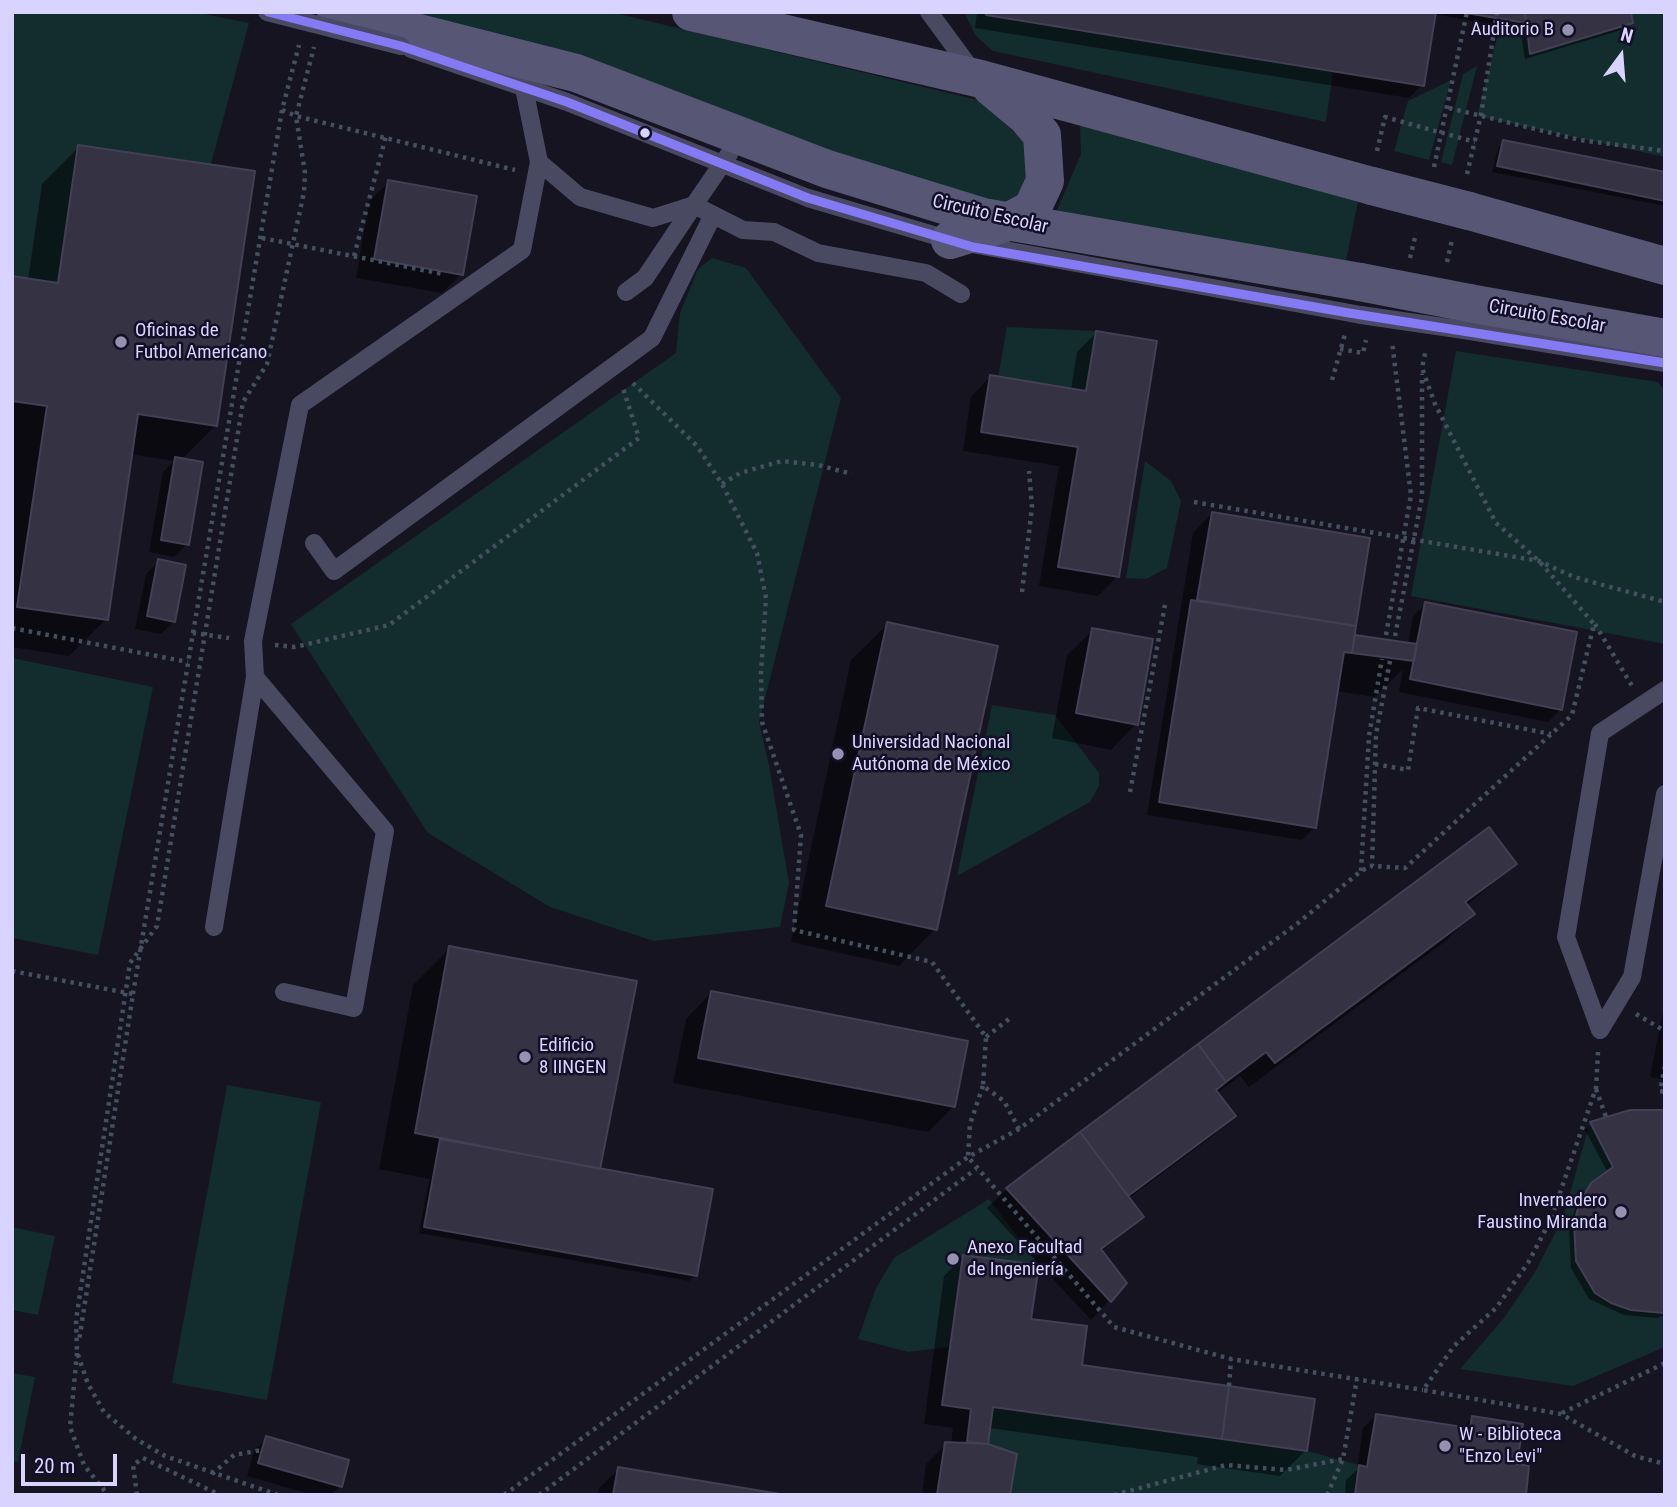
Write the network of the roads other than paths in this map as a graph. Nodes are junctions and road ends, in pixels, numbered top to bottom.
1 (267, 12) edge
2 (691, 12) edge
3 (929, 12) edge
4 (326, 25) edge
5 (404, 38) junction
6 (503, 52) junction
7 (981, 79) junction
8 (524, 88) junction
9 (731, 150) junction
10 (537, 168) junction
11 (694, 205) junction
12 (713, 215) junction
13 (1009, 222) junction
14 (950, 240) junction
15 (1658, 260) edge
16 (626, 292) dead end
17 (961, 293) dead end
18 (1360, 298) junction
19 (1466, 316) junction
20 (1661, 359) edge
21 (314, 543) dead end
22 (255, 677) junction
23 (1665, 690) edge
24 (1665, 794) edge
25 (214, 927) dead end
26 (284, 992) dead end

1 - 5 lane, bridge
2 - 7 street
3 - 7 lane
4 - 5 street, Circuito Escolar
5 - 6 street, Circuito Escolar
5 - 8 lane
6 - 8 lane
6 - 9 street, Circuito Escolar
7 - 13 street
7 - 15 street, bridge
8 - 9 lane
8 - 10 lane
9 - 11 lane
9 - 13 street, Circuito Escolar
9 - 14 lane
10 - 11 lane
10 - 22 lane
11 - 12 lane
11 - 16 lane
12 - 17 lane
12 - 21 lane
13 - 14 street
13 - 18 street, Circuito Escolar
14 - 18 lane
18 - 19 street, Circuito Escolar, bridge
19 - 20 lane
19 - 20 street, Circuito Escolar
22 - 25 lane
22 - 26 lane
23 - 24 lane

